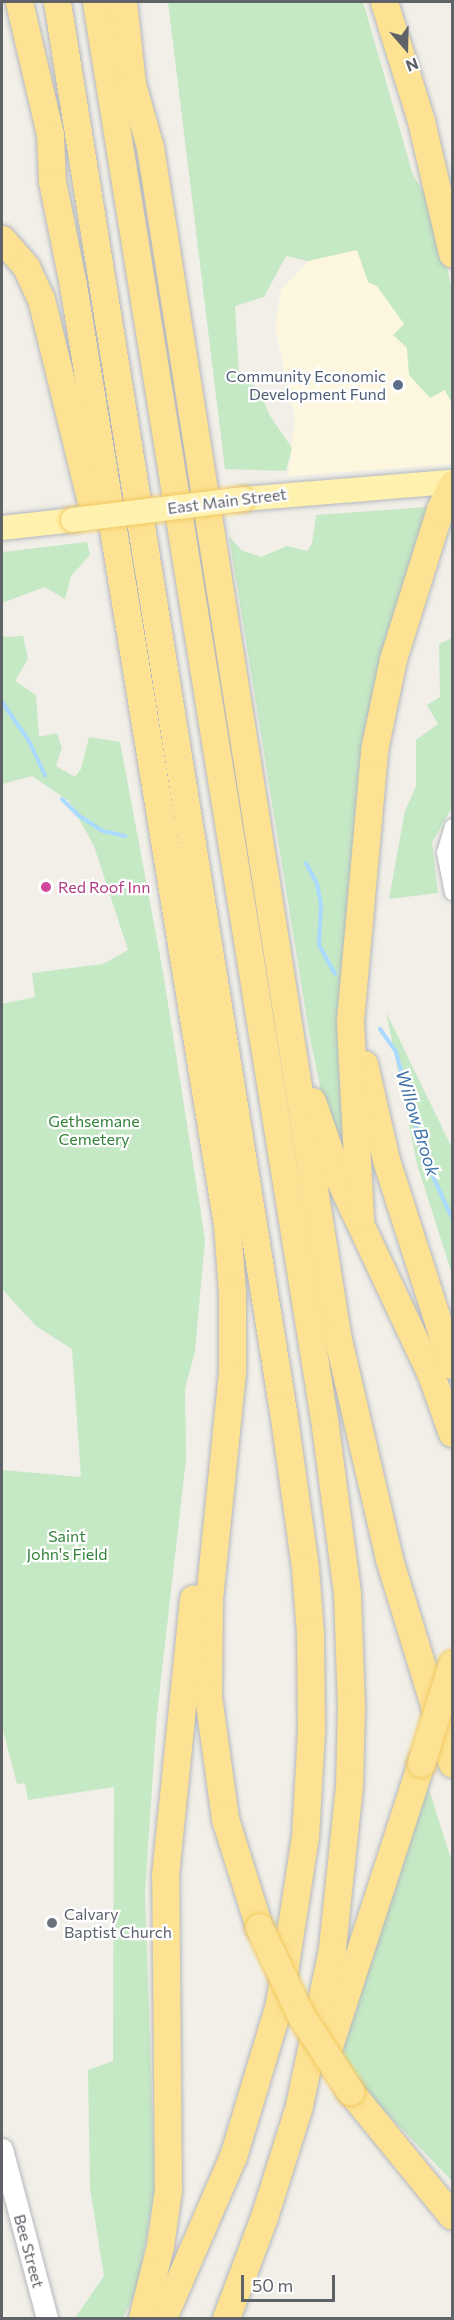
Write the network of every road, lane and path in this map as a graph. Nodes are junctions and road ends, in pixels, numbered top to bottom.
1 (19, 2) edge
2 (57, 2) edge
3 (96, 2) edge
4 (123, 2) edge
5 (136, 2) edge
6 (384, 2) edge
7 (2, 4) edge
8 (150, 147) junction
9 (52, 181) junction
10 (2, 239) edge
11 (453, 253) edge
12 (453, 483) edge
13 (2, 528) edge
14 (124, 604) junction
15 (453, 826) edge
16 (453, 892) edge
17 (281, 982) junction
18 (353, 1006) junction
19 (360, 1219) junction
20 (453, 1365) edge
21 (232, 1372) junction
22 (453, 1432) edge
23 (453, 1664) edge
24 (453, 1764) edge
25 (2, 2149) edge
26 (444, 2206) edge
27 (264, 2217) junction
28 (453, 2227) edge
29 (47, 2319) edge
30 (142, 2319) edge
31 (163, 2319) edge
32 (226, 2319) edge

1 - 9 highway
2 - 31 highway
3 - 27 highway
4 - 8 highway
5 - 8 highway
6 - 11 highway
7 - 9 highway
8 - 17 highway
9 - 14 highway
10 - 14 highway
12 - 13 main road, East Main Street, bridge
12 - 18 highway
14 - 21 highway
15 - 16 street
17 - 19 highway
17 - 24 highway
18 - 19 highway
18 - 20 highway
19 - 22 highway
21 - 26 highway, bridge
21 - 30 highway
23 - 27 highway, bridge
25 - 29 street, Bee Street
26 - 28 highway
27 - 32 highway

